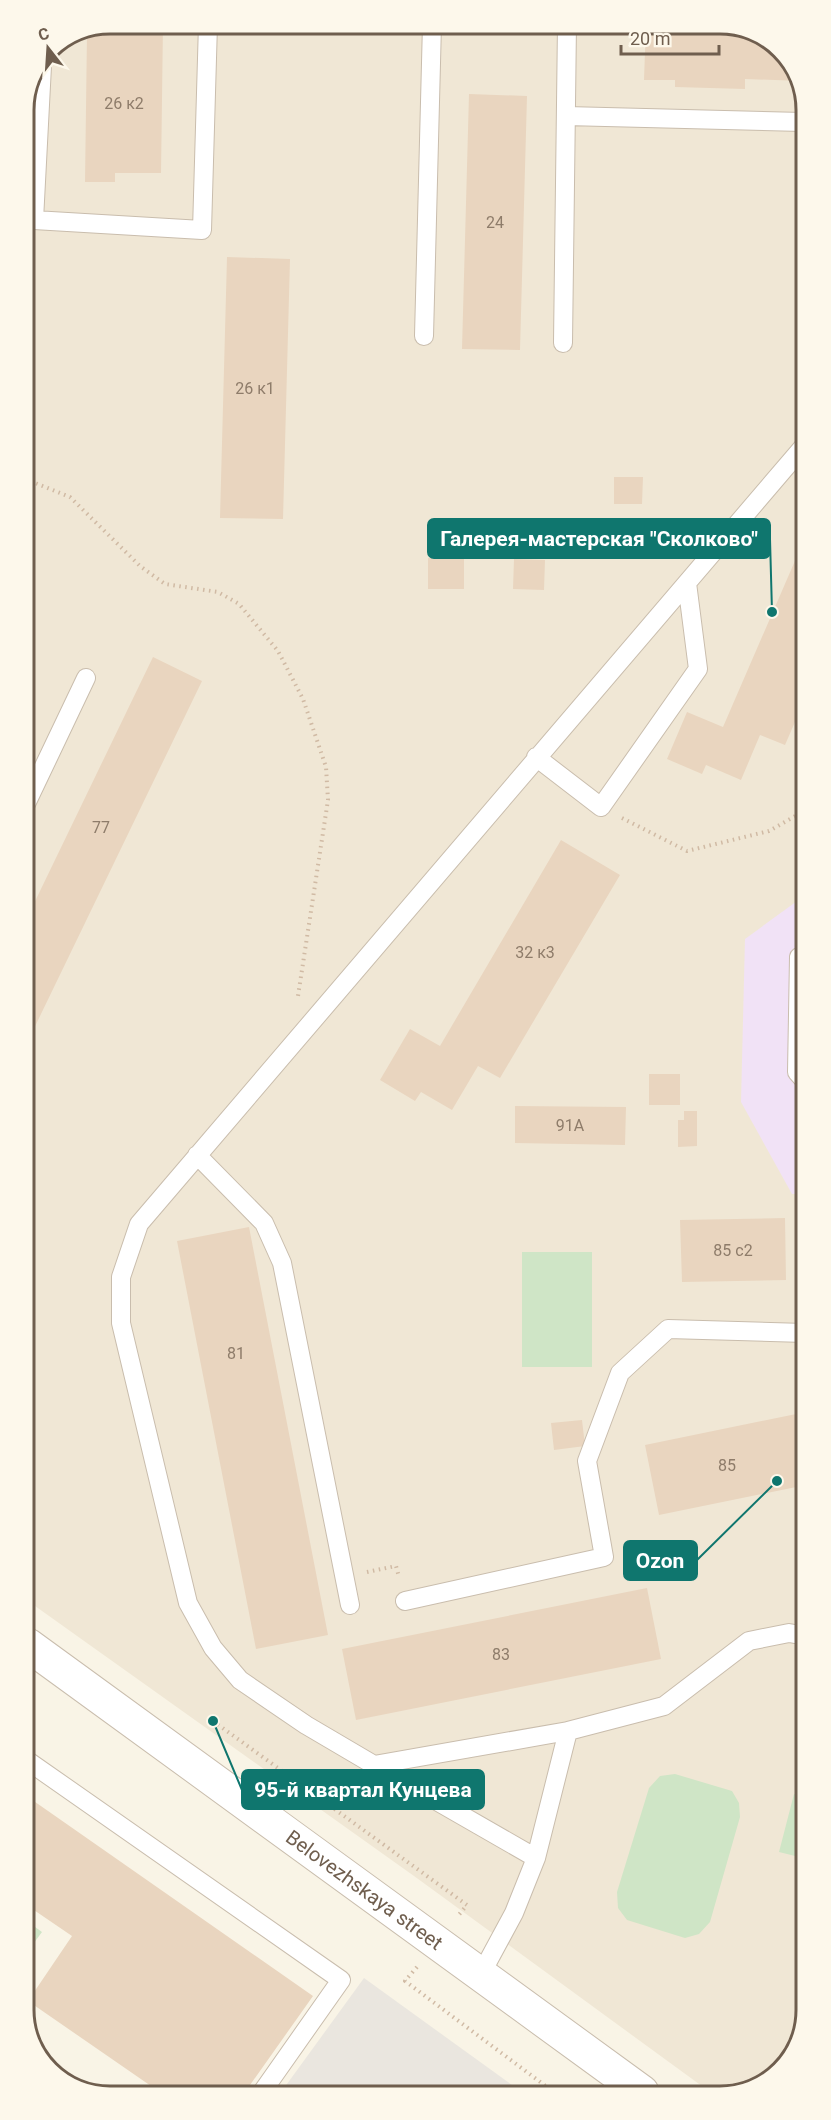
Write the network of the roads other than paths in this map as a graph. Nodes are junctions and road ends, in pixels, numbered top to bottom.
1 (208, 35) edge
2 (432, 35) edge
3 (567, 35) edge
4 (40, 81) edge
5 (566, 116) junction
6 (796, 122) edge
7 (35, 199) edge
8 (35, 220) edge
9 (424, 336) dead end
10 (563, 343) dead end
11 (796, 455) edge
12 (687, 583) junction
13 (86, 678) dead end
14 (536, 757) junction
15 (35, 785) edge
16 (197, 1155) junction
17 (796, 1333) edge
18 (405, 1601) dead end
19 (350, 1605) dead end
20 (796, 1634) edge
21 (35, 1653) edge
22 (568, 1731) junction
23 (374, 1765) junction
24 (35, 1766) edge
25 (536, 1858) junction
26 (480, 1976) junction
27 (267, 2085) edge
28 (633, 2086) edge

1 - 8 lane
2 - 9 lane
3 - 5 lane
4 - 7 lane
5 - 6 lane
5 - 10 lane
11 - 12 lane
12 - 14 lane
12 - 14 lane
13 - 15 lane
14 - 16 lane
16 - 19 lane
16 - 23 lane
17 - 18 lane
20 - 22 lane
21 - 26 street, Belovezhskaya street
22 - 23 lane
22 - 25 lane
23 - 25 lane
24 - 27 lane
25 - 26 lane
26 - 28 street, Belovezhskaya street

